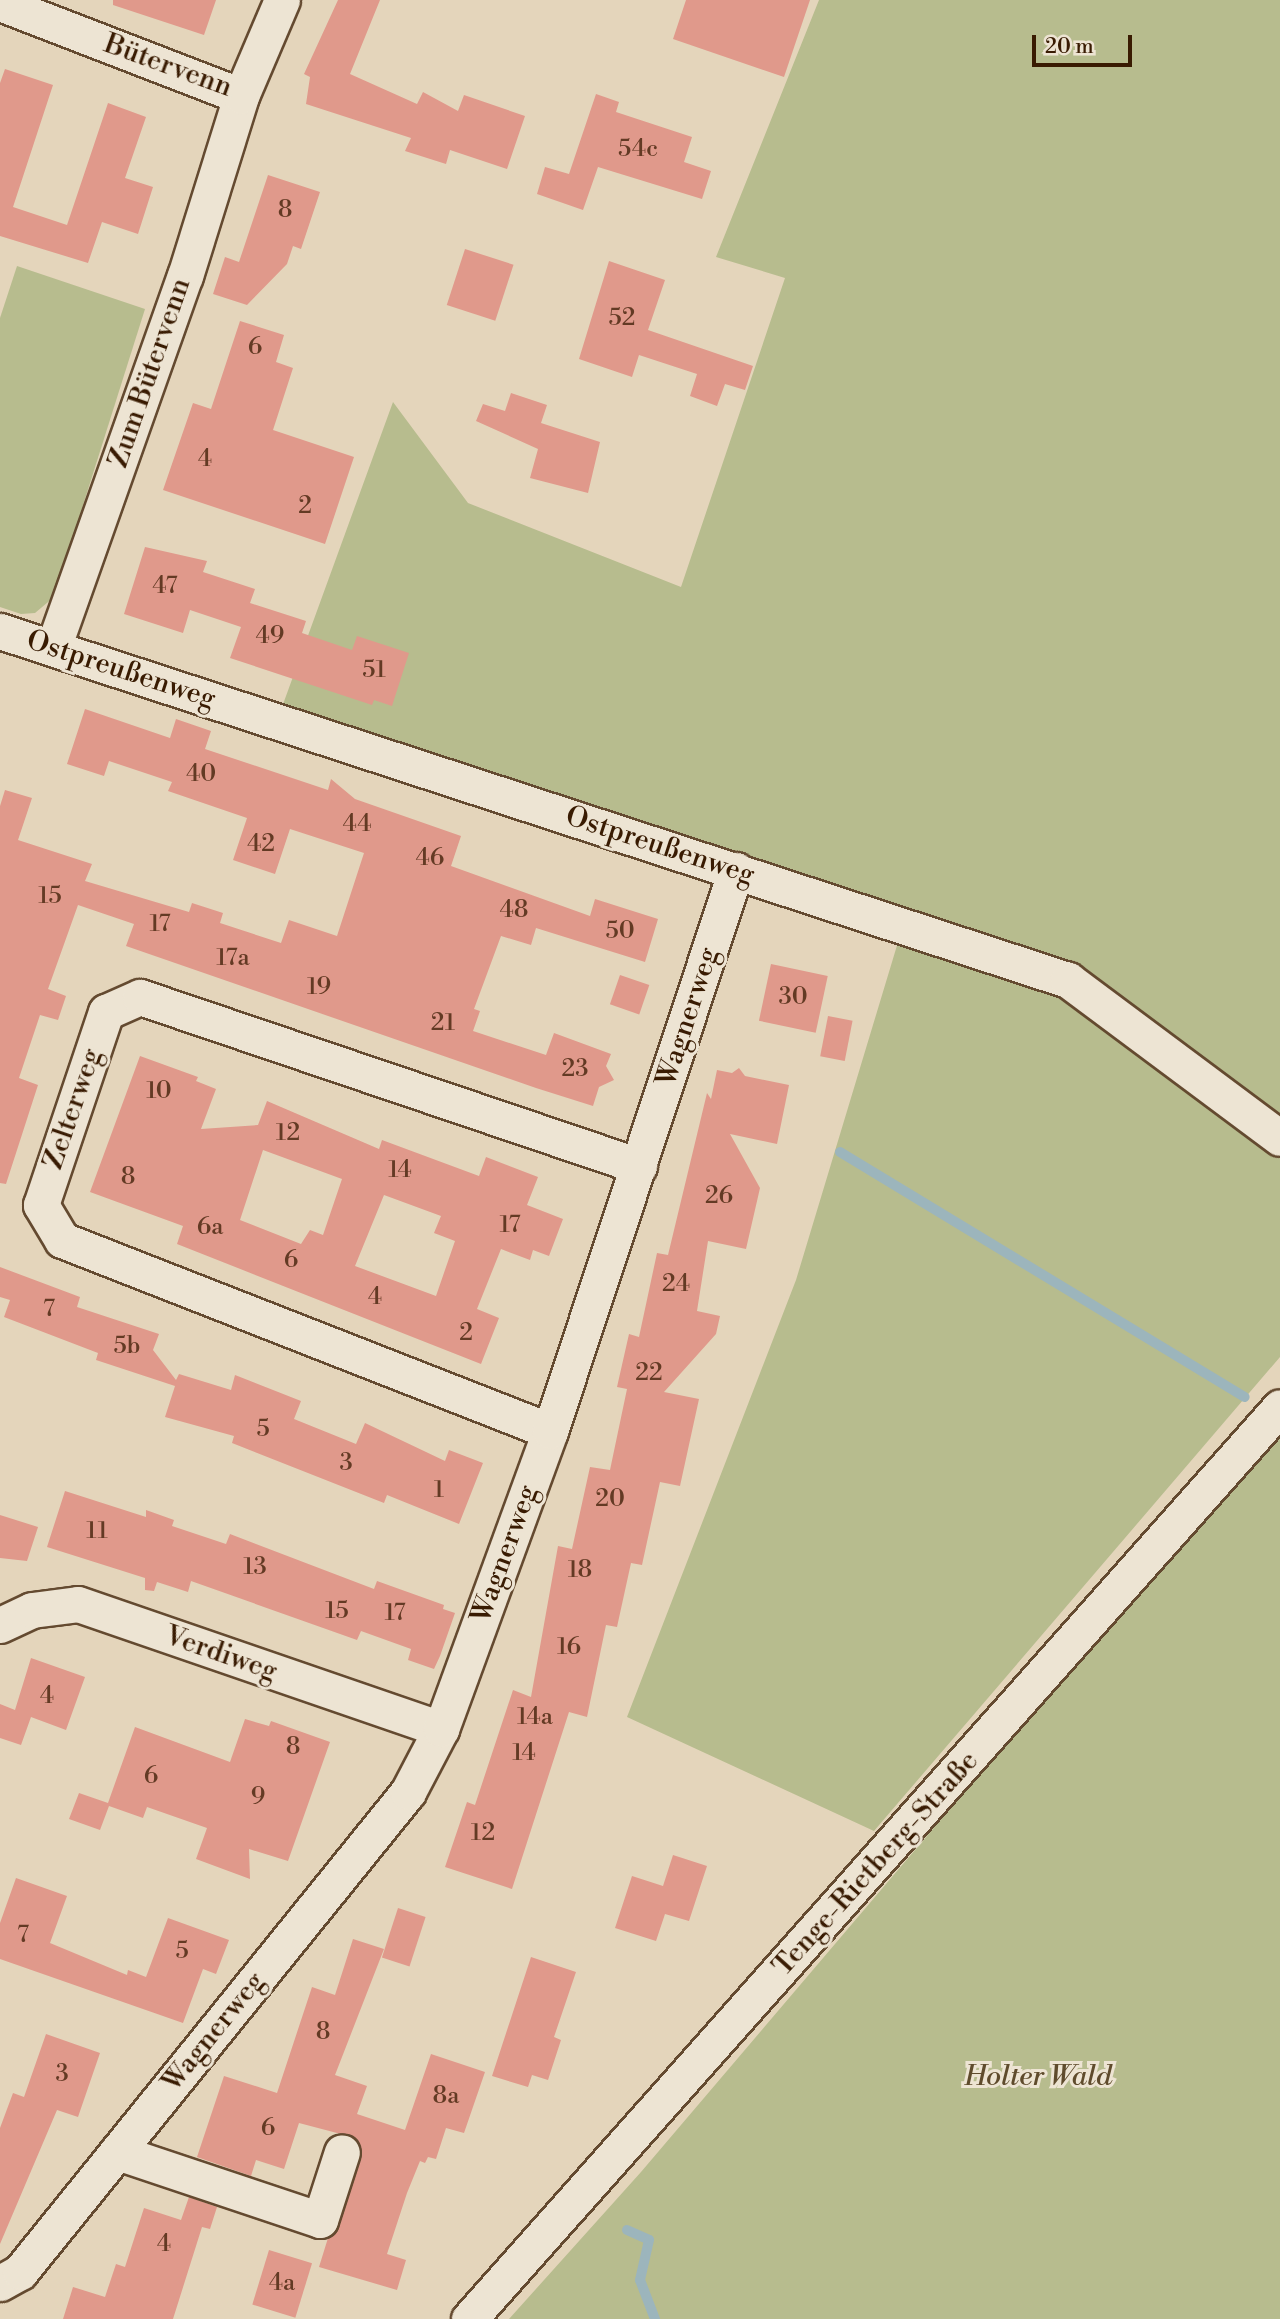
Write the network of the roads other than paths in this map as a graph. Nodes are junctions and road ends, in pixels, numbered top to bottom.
1 (282, 0) edge
2 (0, 4) edge
3 (240, 96) junction
4 (0, 631) edge
5 (53, 648) junction
6 (736, 870) junction
7 (1280, 1138) edge
8 (639, 1166) junction
9 (1280, 1406) edge
10 (550, 1431) junction
11 (0, 1625) edge
12 (441, 1729) junction
13 (117, 2152) junction
14 (342, 2152) dead end
15 (0, 2283) edge
16 (469, 2319) edge

1 - 3 street, Bütervenn
2 - 3 street, Bütervenn
3 - 5 street, Zum Bütervenn
4 - 5 street, Ostpreußenweg
5 - 6 street, Ostpreußenweg
6 - 7 street, Ostpreußenweg
6 - 8 street, Wagnerweg
8 - 10 street, Wagnerweg
8 - 10 street, Zelterweg
9 - 16 street, Tenge-Rietberg-Straße
10 - 12 street, Wagnerweg
11 - 12 street, Verdiweg
12 - 13 street, Wagnerweg
13 - 14 street
13 - 15 street, Wagnerweg

